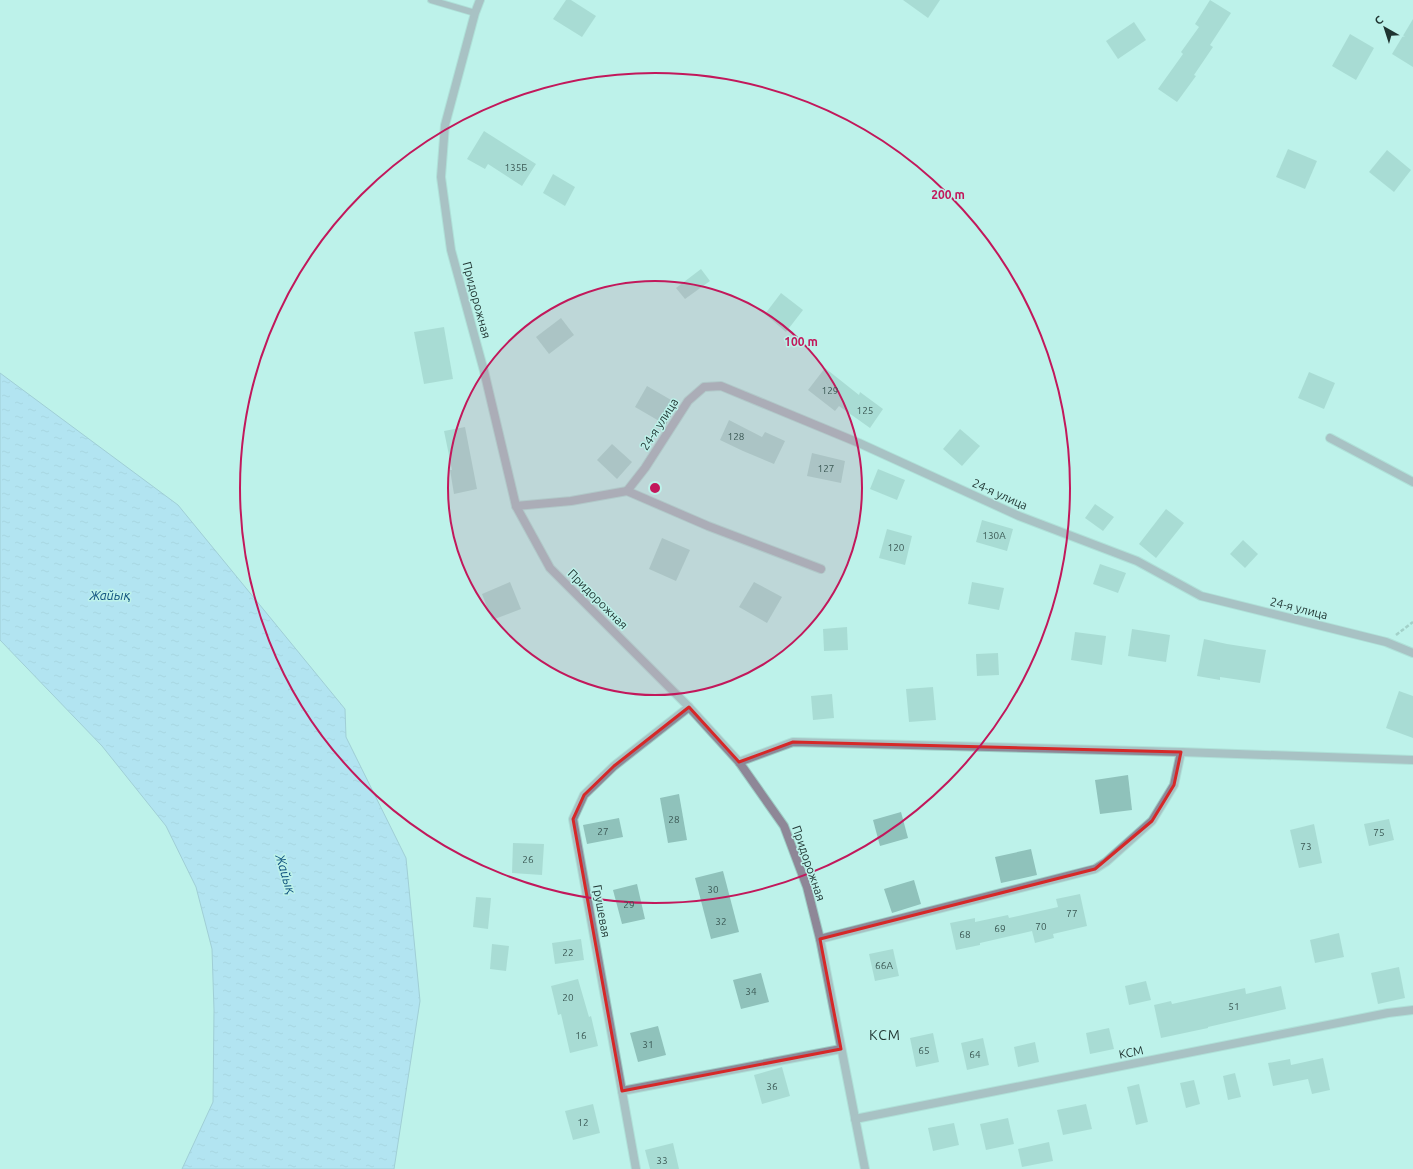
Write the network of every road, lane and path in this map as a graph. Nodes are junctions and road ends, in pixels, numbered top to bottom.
1 (431, 0) edge
2 (480, 0) edge
3 (475, 13) junction
4 (1330, 438) dead end
5 (1413, 482) edge
6 (627, 491) junction
7 (516, 506) junction
8 (821, 569) dead end
9 (1413, 622) edge
10 (1386, 642) junction
11 (1413, 653) edge
12 (689, 707) junction
13 (1181, 752) junction
14 (1413, 760) edge
15 (739, 762) junction
16 (820, 939) junction
17 (1413, 1010) edge
18 (841, 1050) junction
19 (622, 1091) junction
20 (855, 1119) junction
21 (636, 1169) edge
22 (865, 1169) edge

1 - 3 lane
2 - 3 street, Придорожная
3 - 7 street, Придорожная
4 - 5 street
6 - 7 street
6 - 8 street
6 - 10 street, 24-я улица
7 - 12 street, Придорожная
9 - 10 path
10 - 11 street, 24-я улица
12 - 15 street, Придорожная
12 - 19 street, Грушевая
13 - 14 street
13 - 15 street
13 - 16 street
15 - 16 street, Придорожная
16 - 18 street, Придорожная
17 - 20 street, КСМ
18 - 19 street
18 - 20 street, Придорожная
19 - 21 street, Грушевая
20 - 22 street, Придорожная

